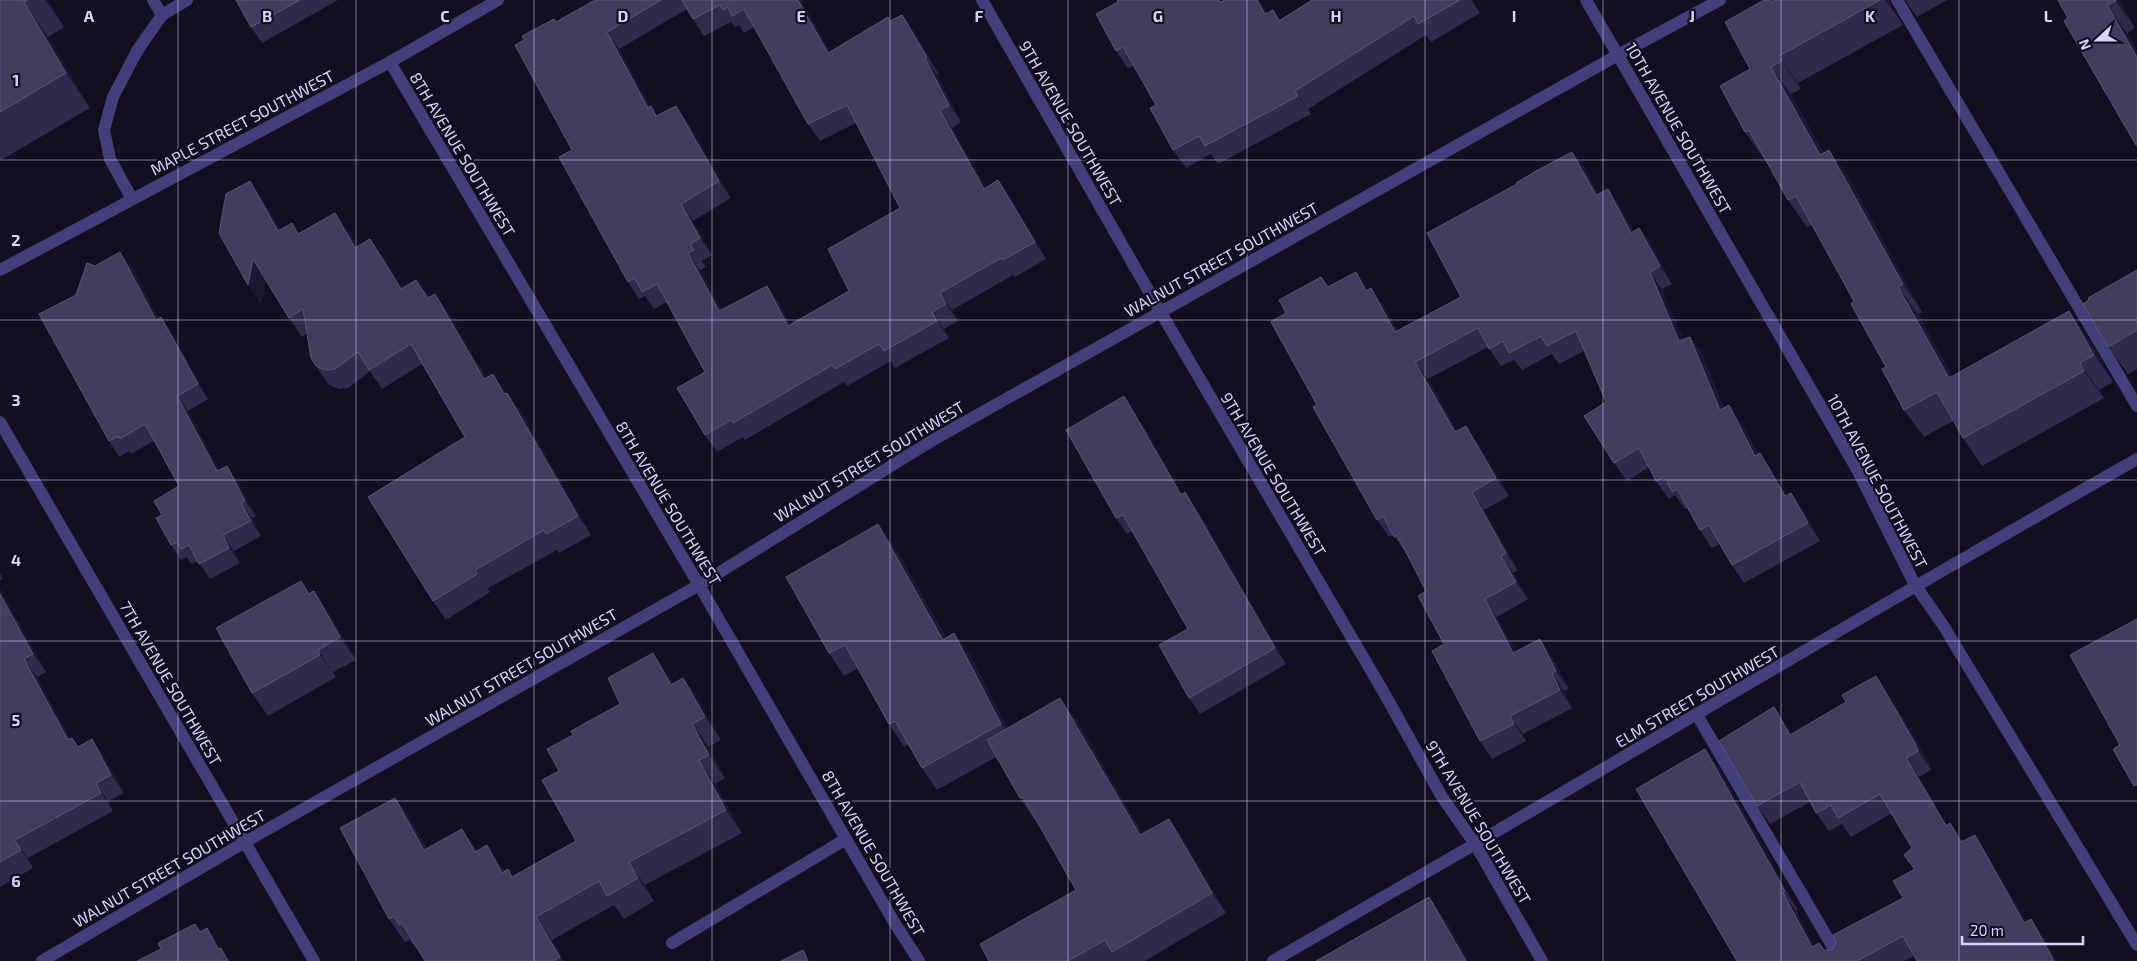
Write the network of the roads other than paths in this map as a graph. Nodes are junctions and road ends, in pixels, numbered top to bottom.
1 (153, 0) edge
2 (187, 0) edge
3 (498, 0) edge
4 (982, 0) edge
5 (1586, 0) edge
6 (1720, 0) edge
7 (1897, 0) edge
8 (162, 15) junction
9 (1618, 55) junction
10 (390, 62) junction
11 (132, 199) junction
12 (0, 270) edge
13 (1160, 311) junction
14 (2137, 406) edge
15 (0, 422) edge
16 (2137, 459) edge
17 (699, 584) junction
18 (1915, 585) junction
19 (1697, 715) junction
20 (846, 839) junction
21 (245, 842) junction
22 (1475, 844) junction
23 (672, 943) dead end
24 (2137, 945) edge
25 (42, 961) edge
26 (314, 961) edge
27 (919, 961) edge
28 (1273, 961) edge
29 (1542, 961) edge
30 (1841, 961) edge

1 - 8 street
2 - 8 street
3 - 10 street, MAPLE STREET SOUTHWEST
4 - 13 street, 9TH AVENUE SOUTHWEST
5 - 9 street, 10TH AVENUE SOUTHWEST
6 - 9 street, WALNUT STREET SOUTHWEST
7 - 14 street
8 - 11 street
9 - 13 street, WALNUT STREET SOUTHWEST
9 - 18 street, 10TH AVENUE SOUTHWEST
10 - 11 street, MAPLE STREET SOUTHWEST
10 - 17 street, 8TH AVENUE SOUTHWEST
11 - 12 street, MAPLE STREET SOUTHWEST
13 - 17 street, WALNUT STREET SOUTHWEST
13 - 22 street, 9TH AVENUE SOUTHWEST
15 - 21 street, 7TH AVENUE SOUTHWEST
16 - 18 street, ELM STREET SOUTHWEST
17 - 20 street, 8TH AVENUE SOUTHWEST
17 - 21 street, WALNUT STREET SOUTHWEST
18 - 19 street, ELM STREET SOUTHWEST
18 - 24 street, 10TH AVENUE SOUTHWEST
19 - 22 street, ELM STREET SOUTHWEST
19 - 30 street
20 - 23 street
20 - 27 street, 8TH AVENUE SOUTHWEST
21 - 25 street, WALNUT STREET SOUTHWEST
21 - 26 street, 7TH AVENUE SOUTHWEST
22 - 28 street, ELM STREET SOUTHWEST
22 - 29 street, 9TH AVENUE SOUTHWEST

